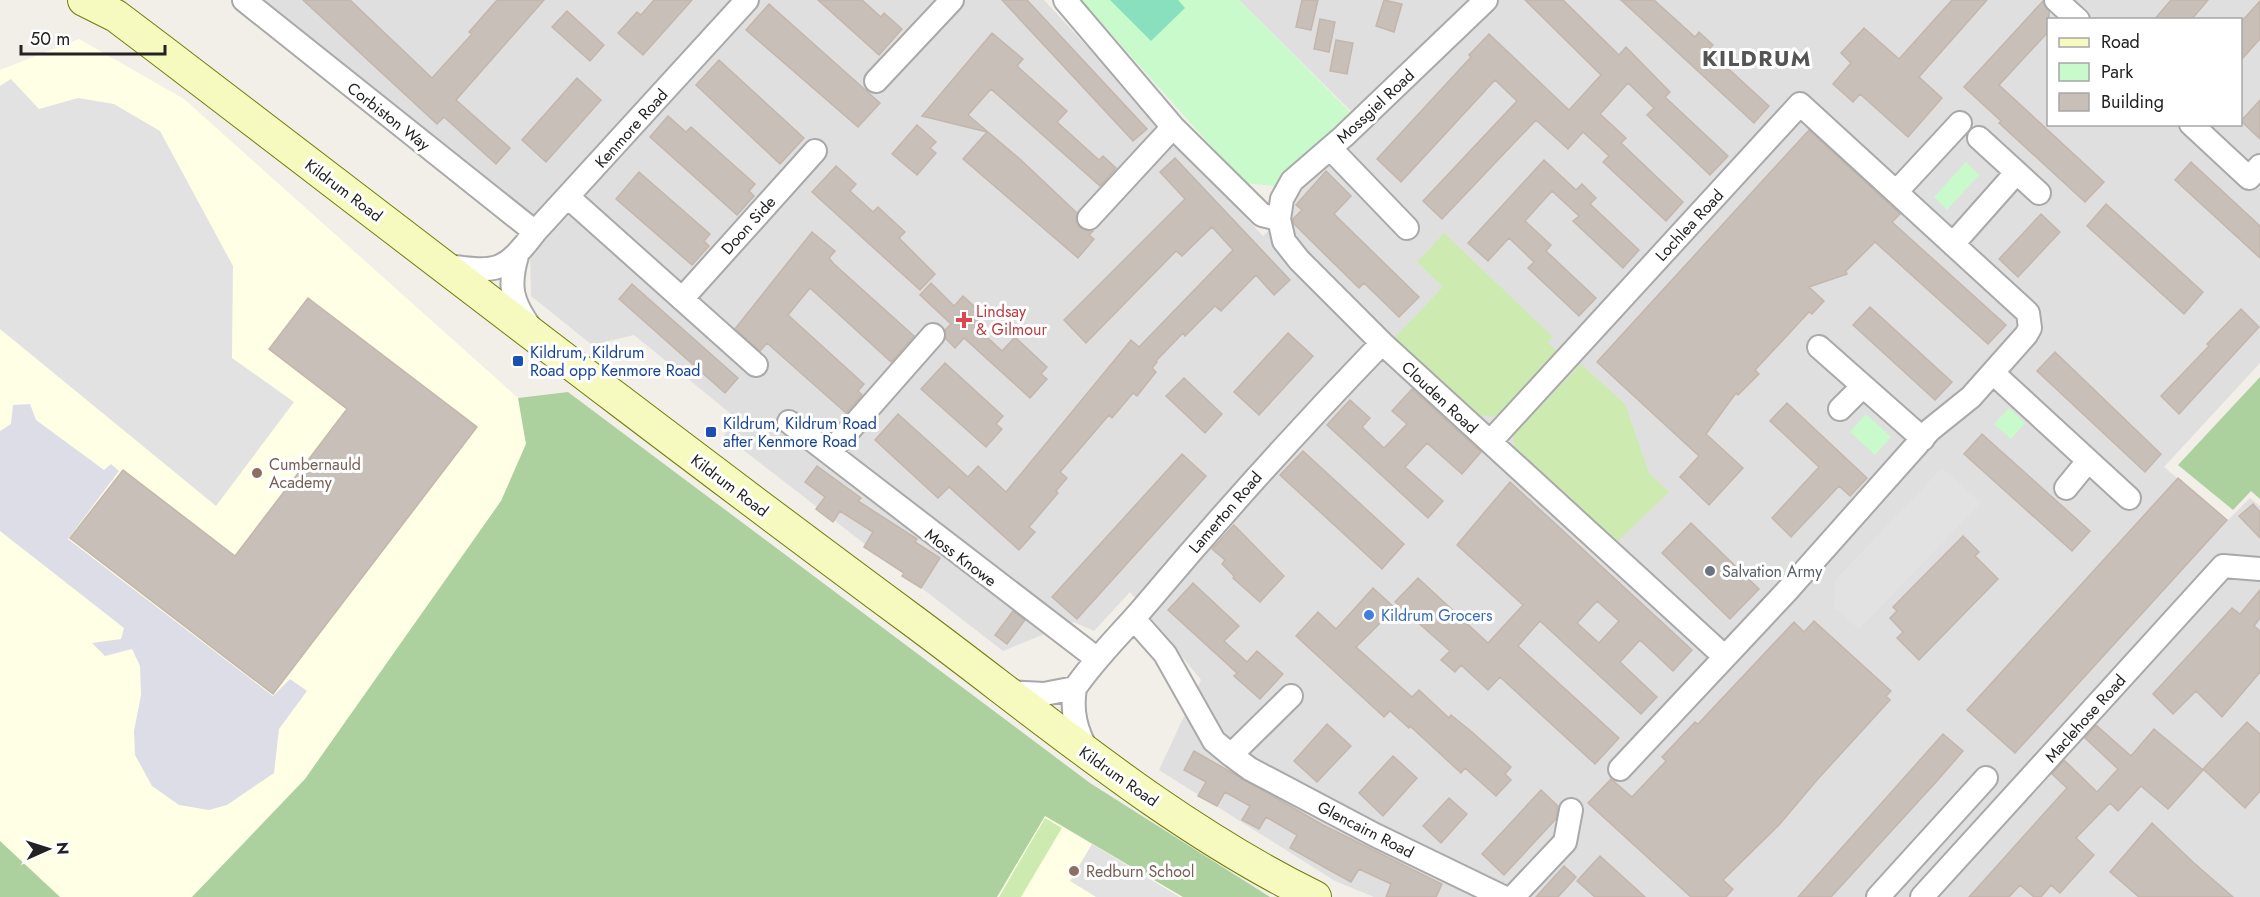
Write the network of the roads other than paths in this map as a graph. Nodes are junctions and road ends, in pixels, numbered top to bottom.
1 (84, 0) edge
2 (121, 0) edge
3 (244, 0) edge
4 (747, 0) edge
5 (952, 0) edge
6 (1065, 0) edge
7 (1486, 0) edge
8 (2056, 0) edge
9 (2076, 18) edge
10 (161, 50) junction
11 (876, 81) dead end
12 (1960, 123) dead end
13 (2193, 126) edge
14 (1173, 127) junction
15 (1979, 138) dead end
16 (1330, 148) junction
17 (815, 152) dead end
18 (2260, 166) edge
19 (2016, 172) junction
20 (1897, 191) junction
21 (2038, 193) dead end
22 (568, 198) junction
23 (1089, 218) dead end
24 (1279, 219) junction
25 (1407, 228) dead end
26 (535, 232) junction
27 (1953, 244) junction
28 (517, 256) junction
29 (444, 266) junction
30 (682, 299) junction
31 (933, 335) dead end
32 (539, 340) junction
33 (1382, 343) junction
34 (1819, 347) dead end
35 (756, 365) dead end
36 (1993, 373) junction
37 (1863, 386) junction
38 (1840, 409) dead end
39 (789, 422) dead end
40 (1926, 435) junction
41 (1490, 442) junction
42 (830, 452) junction
43 (2088, 461) junction
44 (2066, 488) dead end
45 (2129, 498) dead end
46 (2260, 569) edge
47 (1134, 619) junction
48 (1725, 657) junction
49 (1096, 658) junction
50 (1075, 688) junction
51 (1008, 692) junction
52 (1291, 696) dead end
53 (1231, 755) junction
54 (1092, 758) junction
55 (1620, 769) dead end
56 (1986, 778) dead end
57 (1571, 810) dead end
58 (1921, 849) junction
59 (1947, 870) junction
60 (1315, 897) edge
61 (1503, 897) edge
62 (1513, 897) edge
63 (1878, 897) edge
64 (1923, 897) edge

1 - 10 street, Kildrum Road
2 - 10 street, Kildrum Road
3 - 26 street, Corbiston Way
4 - 22 street, Kenmore Road
5 - 11 street
6 - 14 street
7 - 16 street, Mossgiel Road
8 - 9 street
10 - 29 street, Kildrum Road
12 - 20 street
13 - 18 street
14 - 23 street
14 - 24 street
15 - 19 street
16 - 24 street, Mossgiel Road
16 - 25 street
17 - 30 street, Doon Side
19 - 21 street
19 - 27 street
20 - 27 street, Lochlea Road
20 - 41 street, Lochlea Road
22 - 26 street, Kenmore Road
22 - 30 street
24 - 33 street, Clouden Road
26 - 28 street, Kenmore Road
27 - 36 street, Lochlea Road
28 - 29 street, Kenmore Road
28 - 32 street, Kenmore Road
29 - 32 street, Kildrum Road
30 - 35 street
31 - 42 street
32 - 51 street, Kildrum Road
33 - 41 street, Clouden Road
33 - 47 street, Lamerton Road
34 - 37 street
36 - 40 street, Lochlea Road
36 - 43 street
37 - 38 street
37 - 40 street
39 - 42 street, Moss Knowe
40 - 48 street
41 - 48 street, Clouden Road
42 - 49 street, Moss Knowe
43 - 44 street
43 - 45 street
46 - 59 street, Maclehose Road
47 - 49 street, Lamerton Road
47 - 53 street, Glencairn Road
48 - 55 street
49 - 50 street, Lamerton Road
50 - 51 street
50 - 54 street
51 - 54 street, Kildrum Road
52 - 53 street
53 - 61 street, Glencairn Road
54 - 60 street, Kildrum Road
56 - 58 street
57 - 62 street
58 - 59 street
58 - 63 street
59 - 64 street, Maclehose Road

